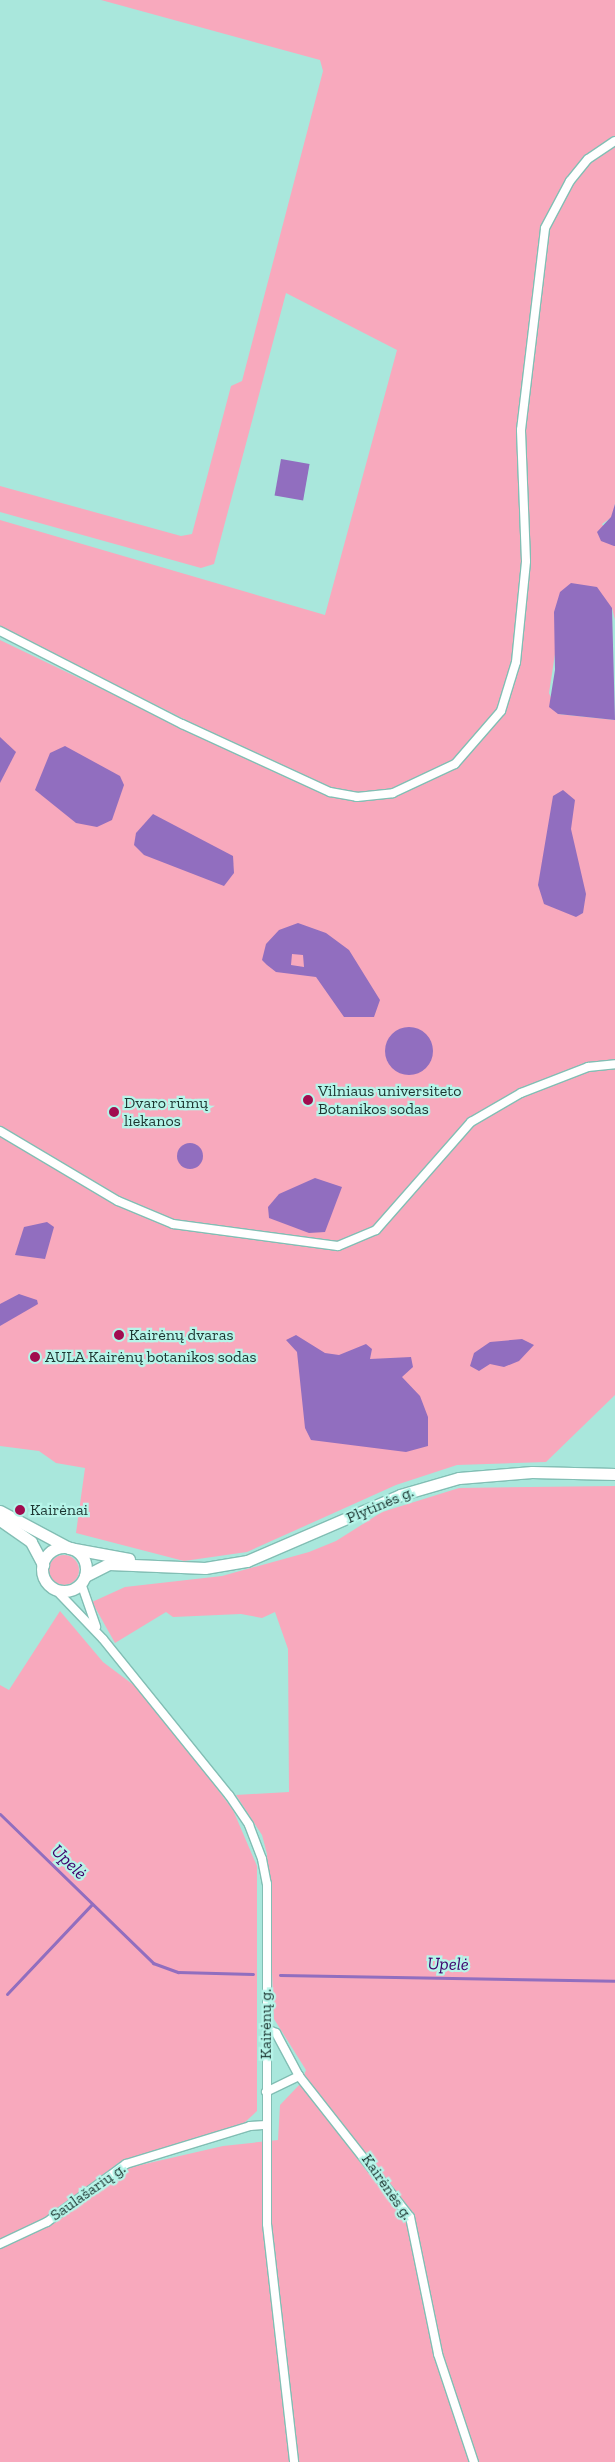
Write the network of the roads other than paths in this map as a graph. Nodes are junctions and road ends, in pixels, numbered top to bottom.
1 (615, 141) edge
2 (0, 631) edge
3 (615, 1064) edge
4 (0, 1131) edge
5 (615, 1474) edge
6 (0, 1510) edge
7 (0, 1520) edge
8 (69, 1548) junction
9 (43, 1565) junction
10 (152, 1565) junction
11 (83, 1580) junction
12 (55, 1589) junction
13 (103, 1638) junction
14 (267, 2029) junction
15 (299, 2076) junction
16 (266, 2092) junction
17 (266, 2125) junction
18 (0, 2244) edge
19 (294, 2462) edge
20 (474, 2462) edge

1 - 2 street
3 - 4 street
5 - 10 main road, Plytinės g.
6 - 8 main road
7 - 9 main road
8 - 9 main road
8 - 10 main road, Plytinės g.
8 - 11 main road
9 - 12 main road
10 - 11 main road, Plytinės g.
11 - 12 main road
11 - 13 street, Kairėnų g.
12 - 13 street, Kairėnų g.
13 - 14 street, Kairėnų g.
14 - 15 street, Kairėnės g.
14 - 16 street, Kairėnų g.
15 - 16 street
15 - 20 street, Kairėnės g.
16 - 17 street, Kairėnų g.
17 - 18 street, Saulašarių g.
17 - 19 street, Kairėnų g.

